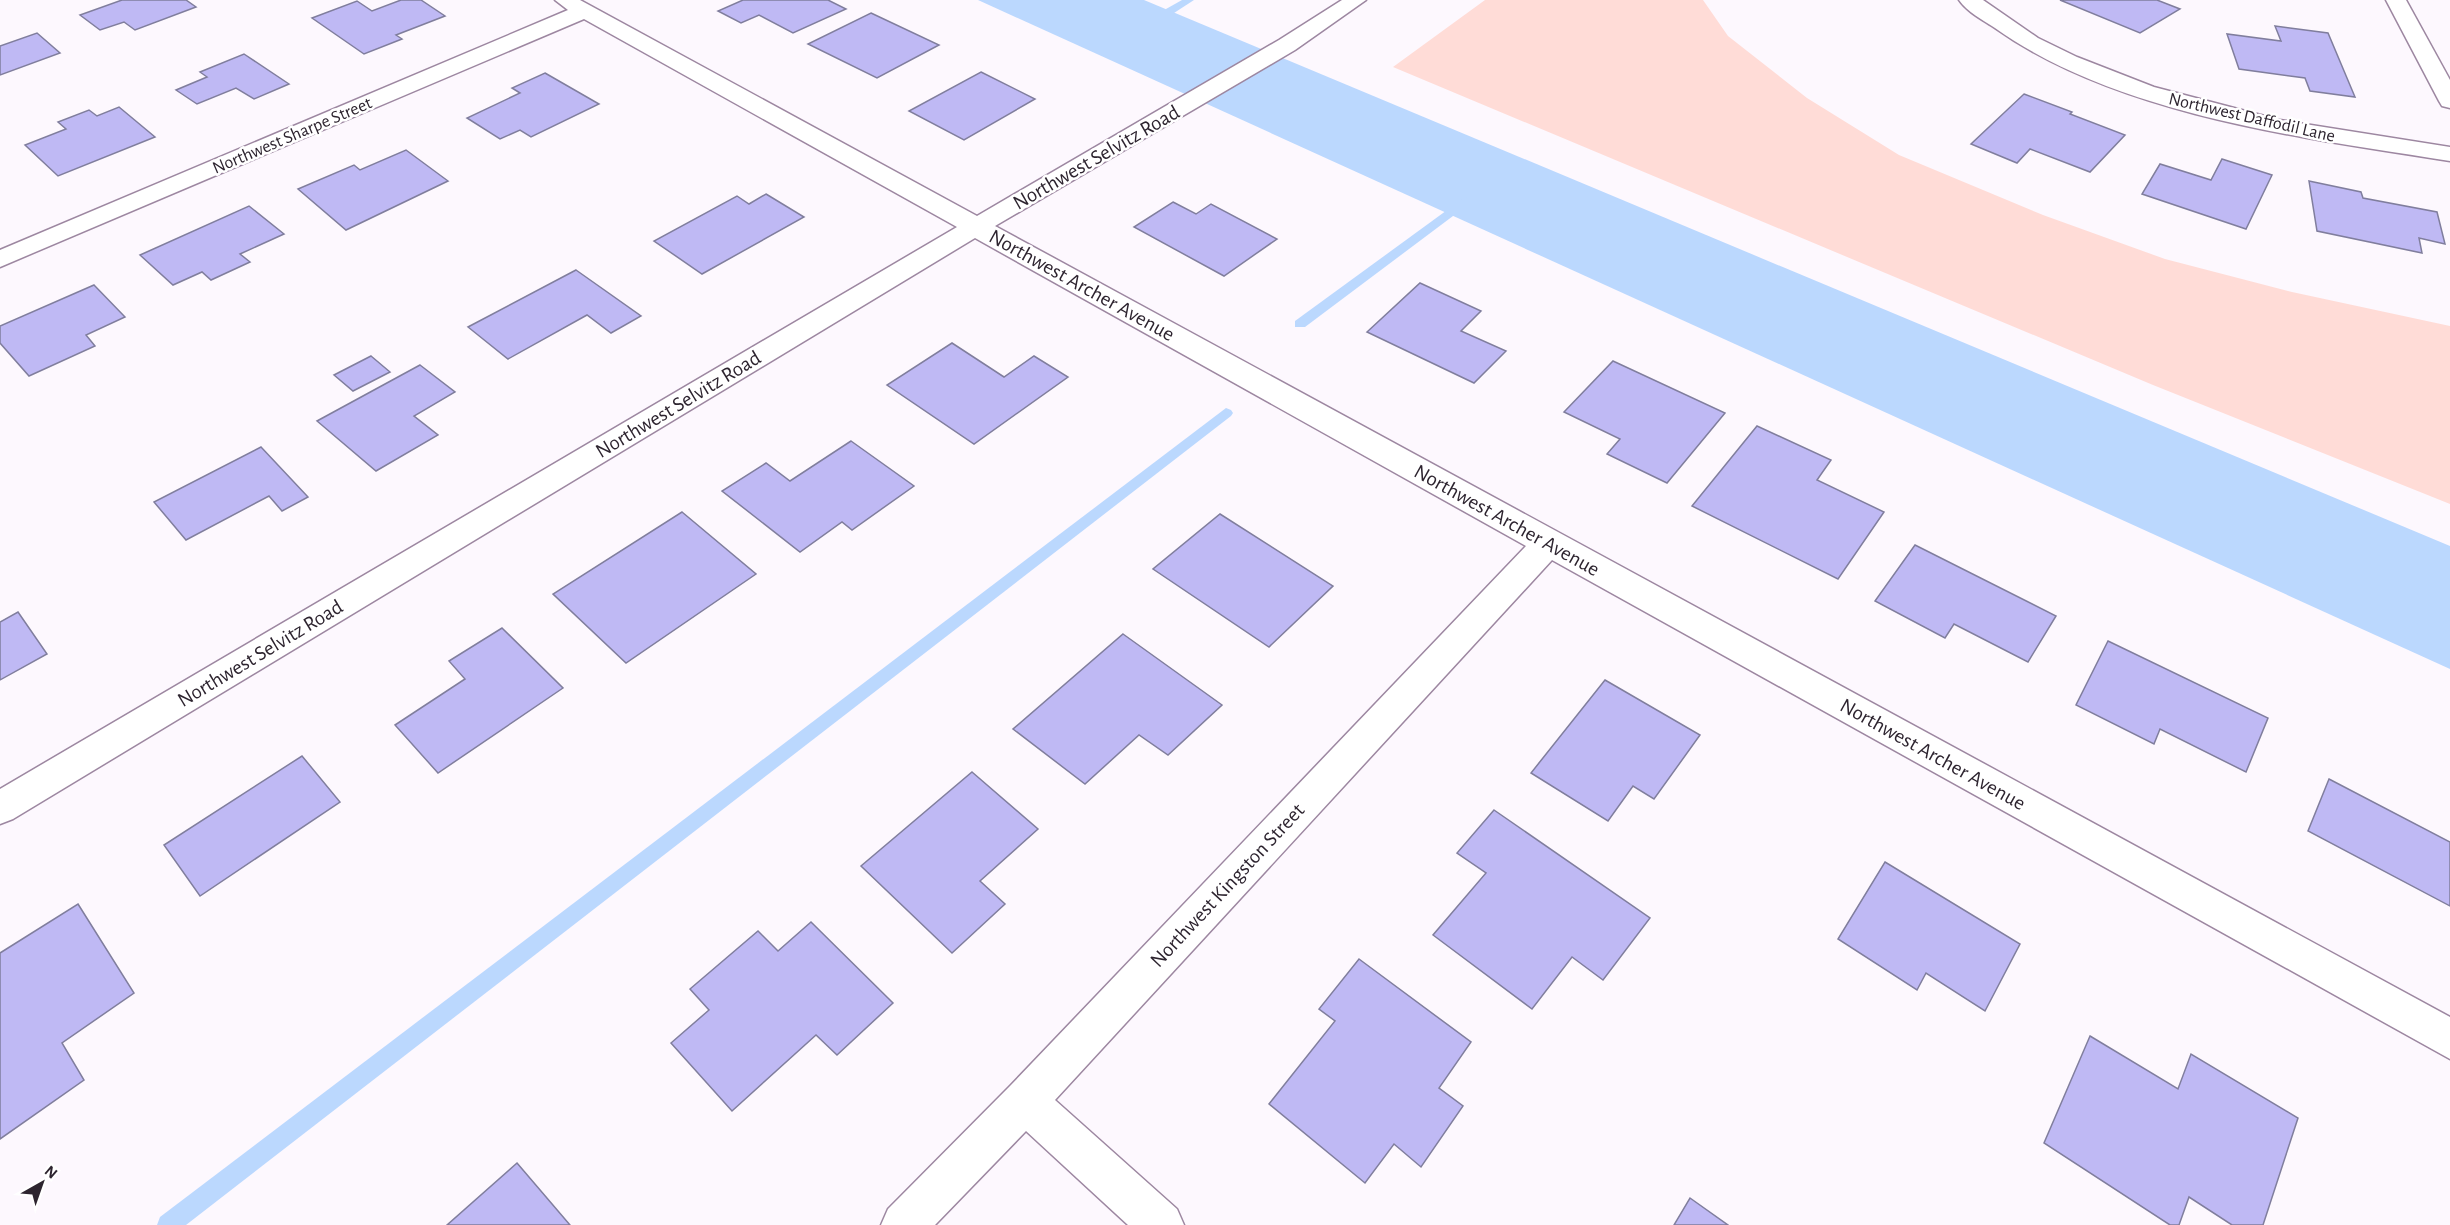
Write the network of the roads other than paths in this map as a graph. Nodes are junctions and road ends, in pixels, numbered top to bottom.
1 (1356, 0) edge
2 (1969, 0) edge
3 (2396, 0) edge
4 (575, 5) edge
5 (2450, 101) edge
6 (2450, 154) edge
7 (975, 227) junction
8 (0, 259) edge
9 (1549, 542) junction
10 (0, 808) edge
11 (2450, 1039) edge
12 (1025, 1101) junction
13 (904, 1225) edge
14 (1161, 1225) edge

1 - 7 street, Northwest Selvitz Road
2 - 6 street, Northwest Daffodil Lane
3 - 5 street
4 - 7 street, Northwest Archer Avenue
4 - 8 street, Northwest Sharpe Street
7 - 9 street, Northwest Archer Avenue
7 - 10 street, Northwest Selvitz Road
9 - 11 street, Northwest Archer Avenue
9 - 12 street, Northwest Kingston Street
12 - 13 street, Northwest Kingston Street
12 - 14 street

